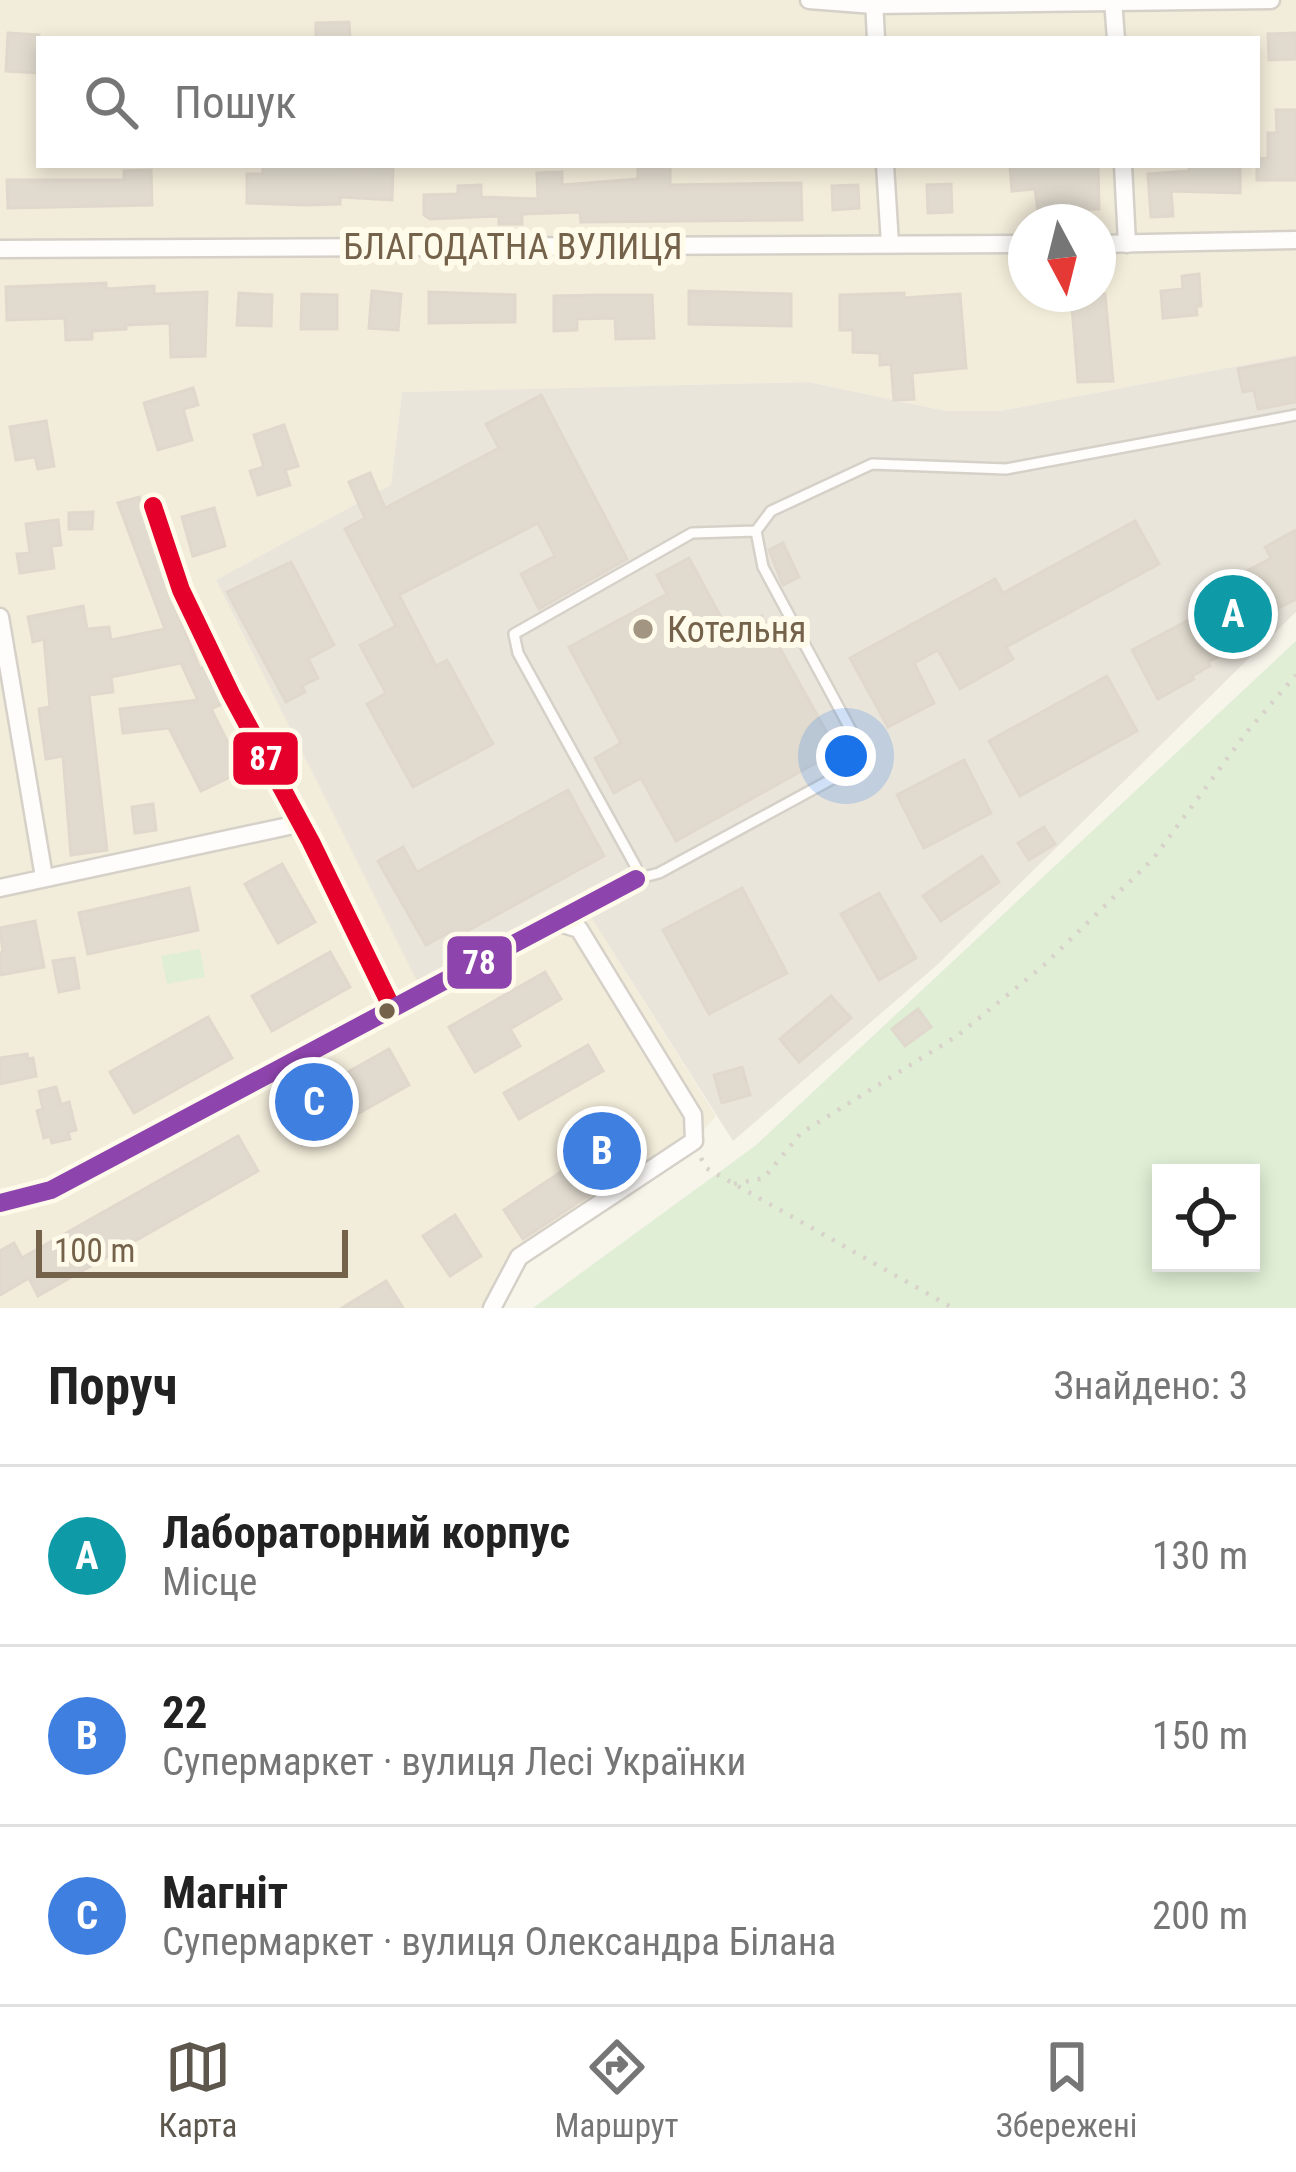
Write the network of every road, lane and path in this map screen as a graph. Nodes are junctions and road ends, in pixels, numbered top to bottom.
1 (809, 0) edge
2 (1271, 0) edge
3 (874, 2) edge
4 (1114, 2) edge
5 (876, 36) edge
6 (1116, 36) edge
7 (885, 168) edge
8 (1123, 168) edge
9 (1296, 240) edge
10 (890, 244) junction
11 (1008, 244) edge
12 (1116, 244) edge
13 (1127, 244) junction
14 (0, 249) edge
15 (1296, 415) edge
16 (153, 506) dead end
17 (757, 531) junction
18 (0, 617) edge
19 (1296, 675) edge
20 (298, 824) junction
21 (44, 878) junction
22 (636, 880) junction
23 (0, 888) edge
24 (560, 923) junction
25 (392, 1006) junction
26 (694, 1141) junction
27 (734, 1184) junction
28 (0, 1203) edge
29 (492, 1308) edge
30 (953, 1308) edge

1 - 3 street
2 - 4 street
3 - 4 street
3 - 5 street
4 - 6 street
7 - 10 street
8 - 13 street
9 - 13 street
10 - 11 street, БЛАГОДАТНА ВУЛИЦЯ
10 - 14 street, БЛАГОДАТНА ВУЛИЦЯ
12 - 13 street
15 - 17 lane
16 - 20 street
17 - 22 lane
17 - 22 lane
18 - 21 street
19 - 27 path
20 - 21 street
20 - 25 street
21 - 23 street
22 - 24 street
24 - 25 street
24 - 26 street
25 - 28 street
26 - 27 path
26 - 29 street
27 - 30 path

